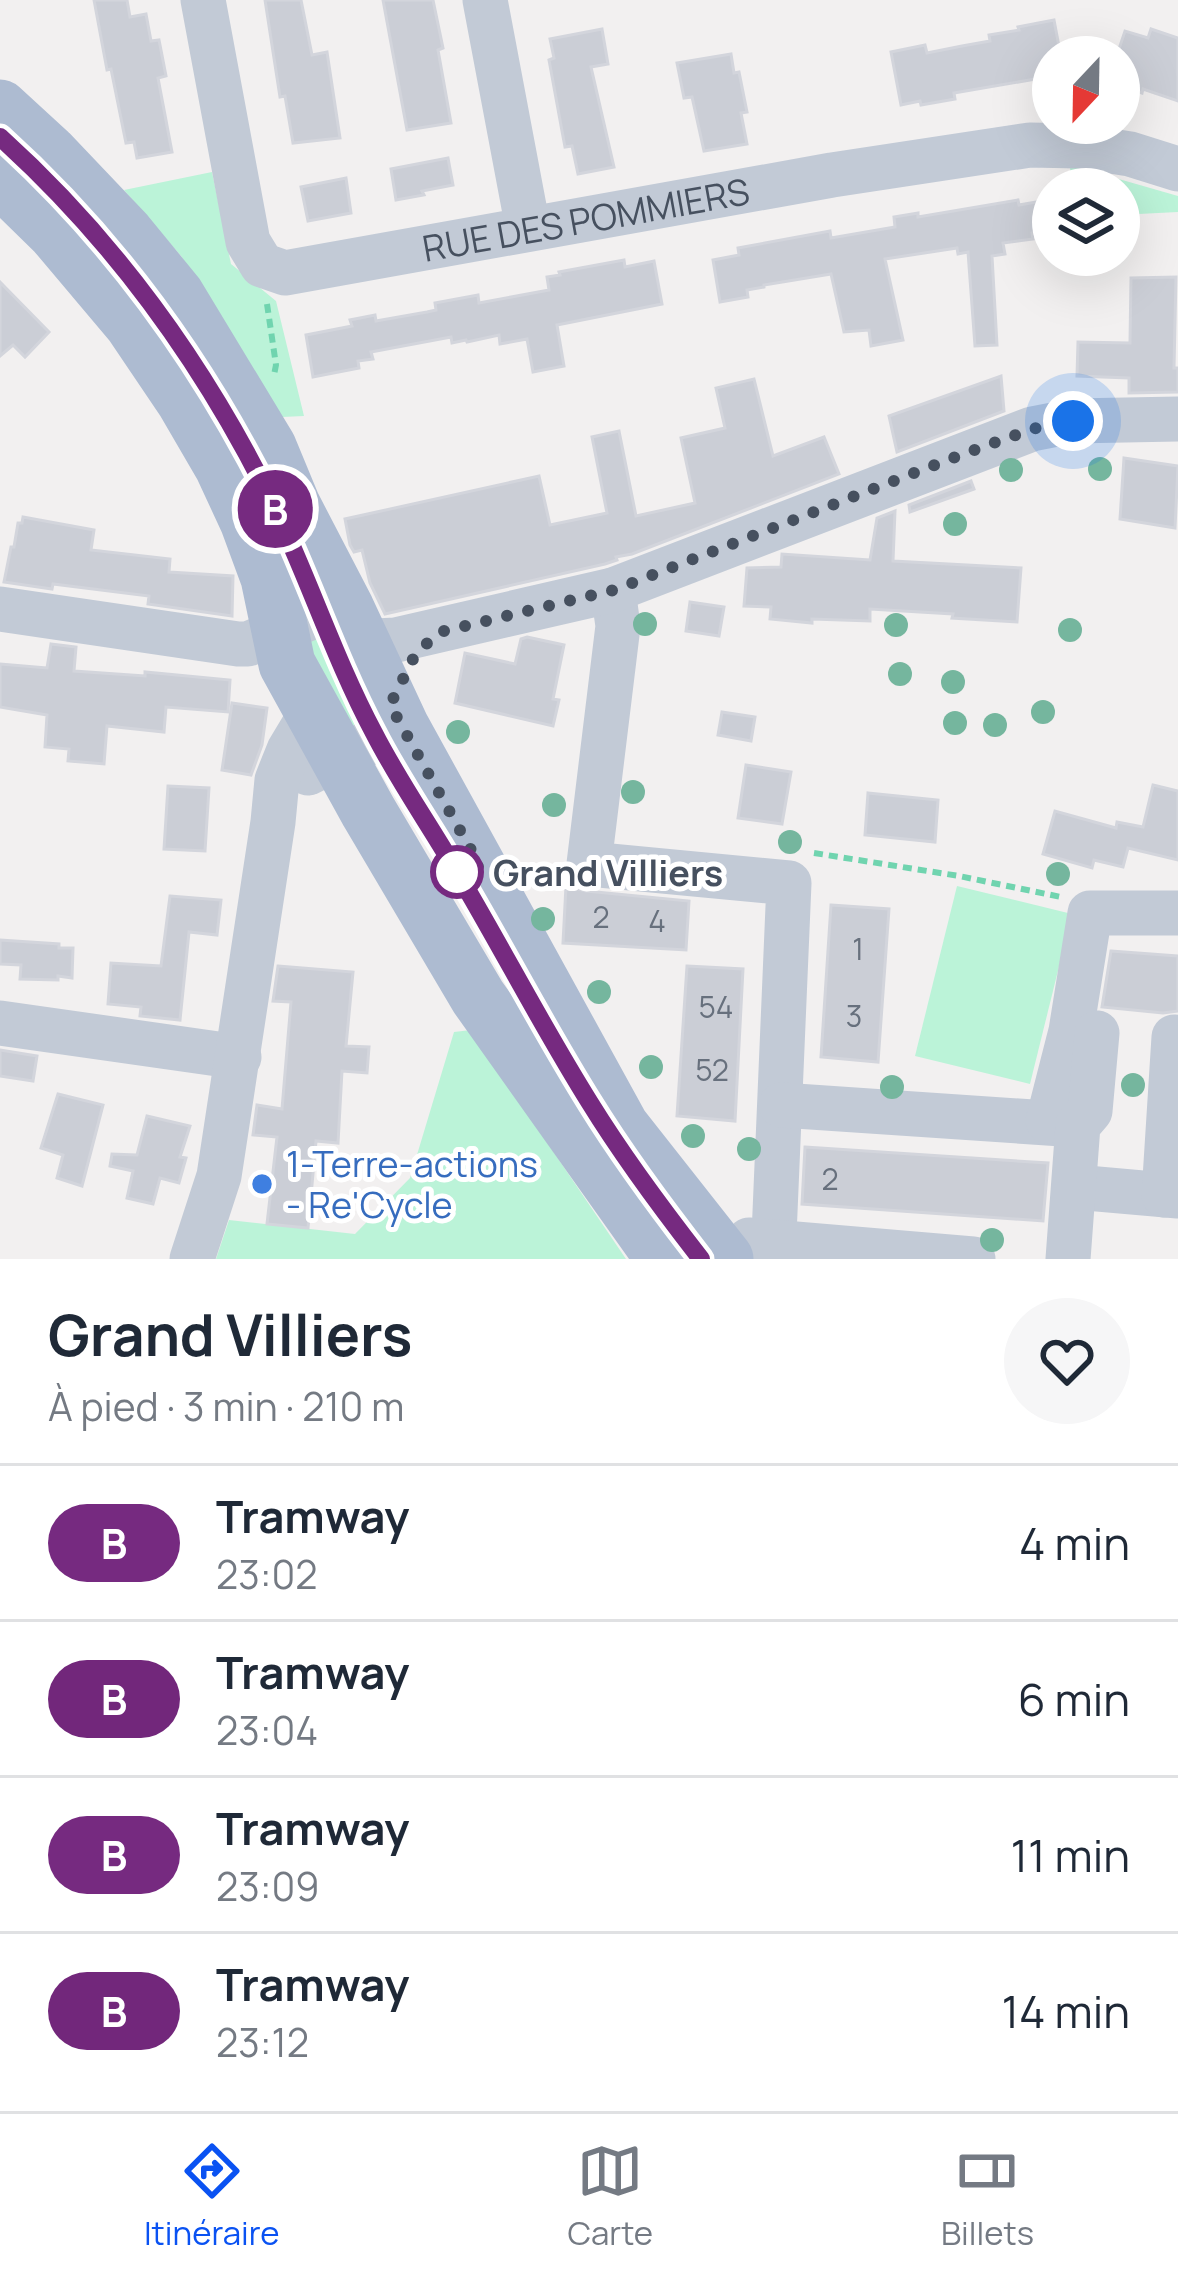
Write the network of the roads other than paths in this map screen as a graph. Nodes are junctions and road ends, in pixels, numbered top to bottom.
1 (203, 0) edge
2 (485, 0) edge
3 (0, 108) edge
4 (1178, 169) edge
5 (0, 178) edge
6 (528, 228) junction
7 (1178, 419) edge
8 (614, 590) junction
9 (0, 609) edge
10 (281, 630) junction
11 (440, 632) junction
12 (357, 634) junction
13 (395, 716) junction
14 (325, 733) junction
15 (1178, 913) edge
16 (0, 1023) edge
17 (1084, 1032) junction
18 (1176, 1037) edge
19 (239, 1057) junction
20 (781, 1105) junction
21 (1063, 1123) junction
22 (1075, 1187) junction
23 (1171, 1195) edge
24 (729, 1251) edge
25 (192, 1259) edge
26 (973, 1259) edge
27 (1068, 1259) edge

1 - 6 street, RUE DES POMMIERS
2 - 6 street
3 - 12 main road
4 - 6 street, RUE DES POMMIERS
5 - 10 main road
7 - 8 street
8 - 11 street
8 - 20 street
9 - 10 street
10 - 12 street
10 - 14 main road
11 - 12 street
11 - 13 street
12 - 13 main road
13 - 14 street
13 - 24 main road
14 - 19 street
14 - 24 main road
15 - 17 street
16 - 19 street
17 - 18 street
17 - 21 street
18 - 23 street
19 - 25 street
20 - 21 street
20 - 24 street
21 - 22 street
22 - 23 street
22 - 27 street
24 - 26 street

